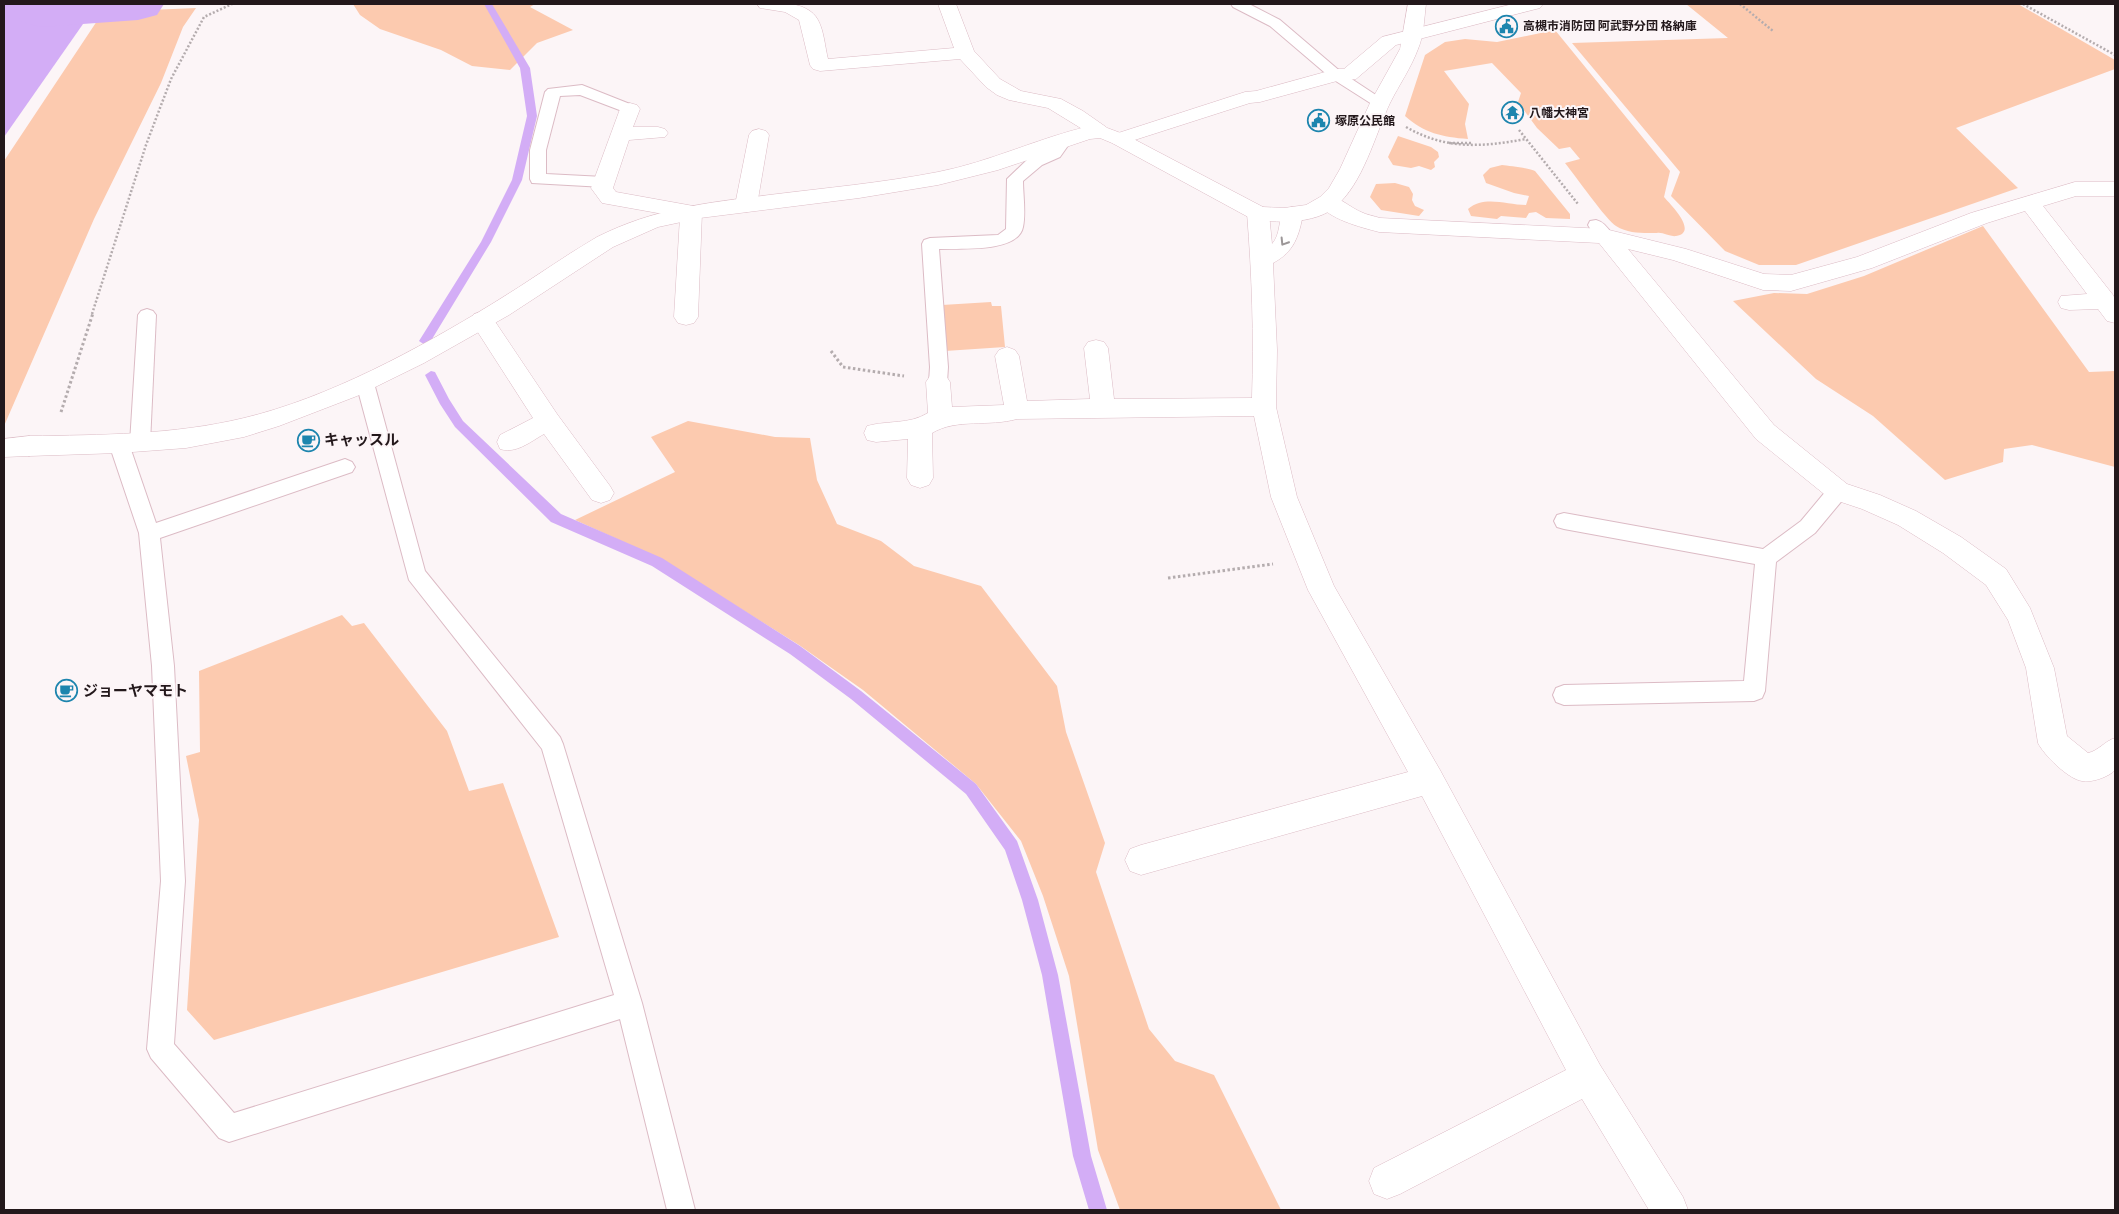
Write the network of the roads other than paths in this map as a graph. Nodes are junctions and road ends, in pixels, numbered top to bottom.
1 (766, 4) edge
2 (947, 4) edge
3 (1236, 4) edge
4 (1417, 4) edge
5 (1534, 4) edge
6 (1412, 34) junction
7 (965, 53) junction
8 (1336, 75) junction
9 (1380, 103) junction
10 (630, 109) joint
11 (658, 133) dead end
12 (621, 134) junction
13 (759, 135) dead end
14 (1109, 135) junction
15 (1064, 140) junction
16 (604, 182) junction
17 (2111, 194) edge
18 (1328, 202) junction
19 (2030, 203) junction
20 (746, 205) junction
21 (691, 212) junction
22 (1258, 213) junction
23 (1292, 214) junction
24 (1600, 231) junction
25 (1262, 260) junction
26 (2069, 302) dead end
27 (2110, 308) edge
28 (147, 315) dead end
29 (686, 317) dead end
30 (482, 320) junction
31 (1096, 348) dead end
32 (1007, 356) dead end
33 (938, 382) joint
34 (364, 383) junction
35 (1264, 407) junction
36 (1103, 408) junction
37 (1017, 410) junction
38 (548, 421) junction
39 (930, 423) junction
40 (876, 432) dead end
41 (509, 442) dead end
42 (130, 444) junction
43 (4, 448) edge
44 (345, 466) dead end
45 (920, 478) dead end
46 (1838, 491) junction
47 (601, 493) dead end
48 (1564, 521) dead end
49 (149, 533) junction
50 (1766, 558) junction
51 (1564, 695) dead end
52 (2115, 751) edge
53 (1429, 780) junction
54 (1141, 860) dead end
55 (629, 1003) junction
56 (1588, 1077) junction
57 (1387, 1181) dead end
58 (681, 1210) edge
59 (1670, 1210) edge

1 - 7 street
2 - 7 street
3 - 8 lane
4 - 6 street
5 - 6 street
6 - 8 street
6 - 9 street
7 - 14 street
8 - 9 lane
8 - 14 street
9 - 18 street
10 - 12 street
10 - 16 lane
11 - 12 street
12 - 16 street
13 - 20 street
14 - 15 street
14 - 22 street
15 - 20 street
15 - 33 lane
16 - 21 street
17 - 19 street
18 - 23 street
18 - 24 street
19 - 24 street
19 - 27 street
20 - 21 street
21 - 29 street
21 - 30 street
22 - 23 street
22 - 25 street
23 -> 25 street
24 - 46 street
25 - 35 street
26 - 27 street
28 - 42 lane
30 - 34 street
30 - 38 street
31 - 36 street
32 - 37 street
33 - 39 street
34 - 42 street
34 - 55 lane
35 - 36 street
35 - 53 street
36 - 37 street
37 - 39 street
38 - 41 street
38 - 47 street
39 - 40 street
39 - 45 street
42 - 43 street
42 - 49 lane
44 - 49 lane
46 - 50 lane
46 - 52 street
48 - 50 lane
49 - 55 lane
50 - 51 lane
53 - 54 street
53 - 56 street
55 - 58 lane
56 - 57 street
56 - 59 street

